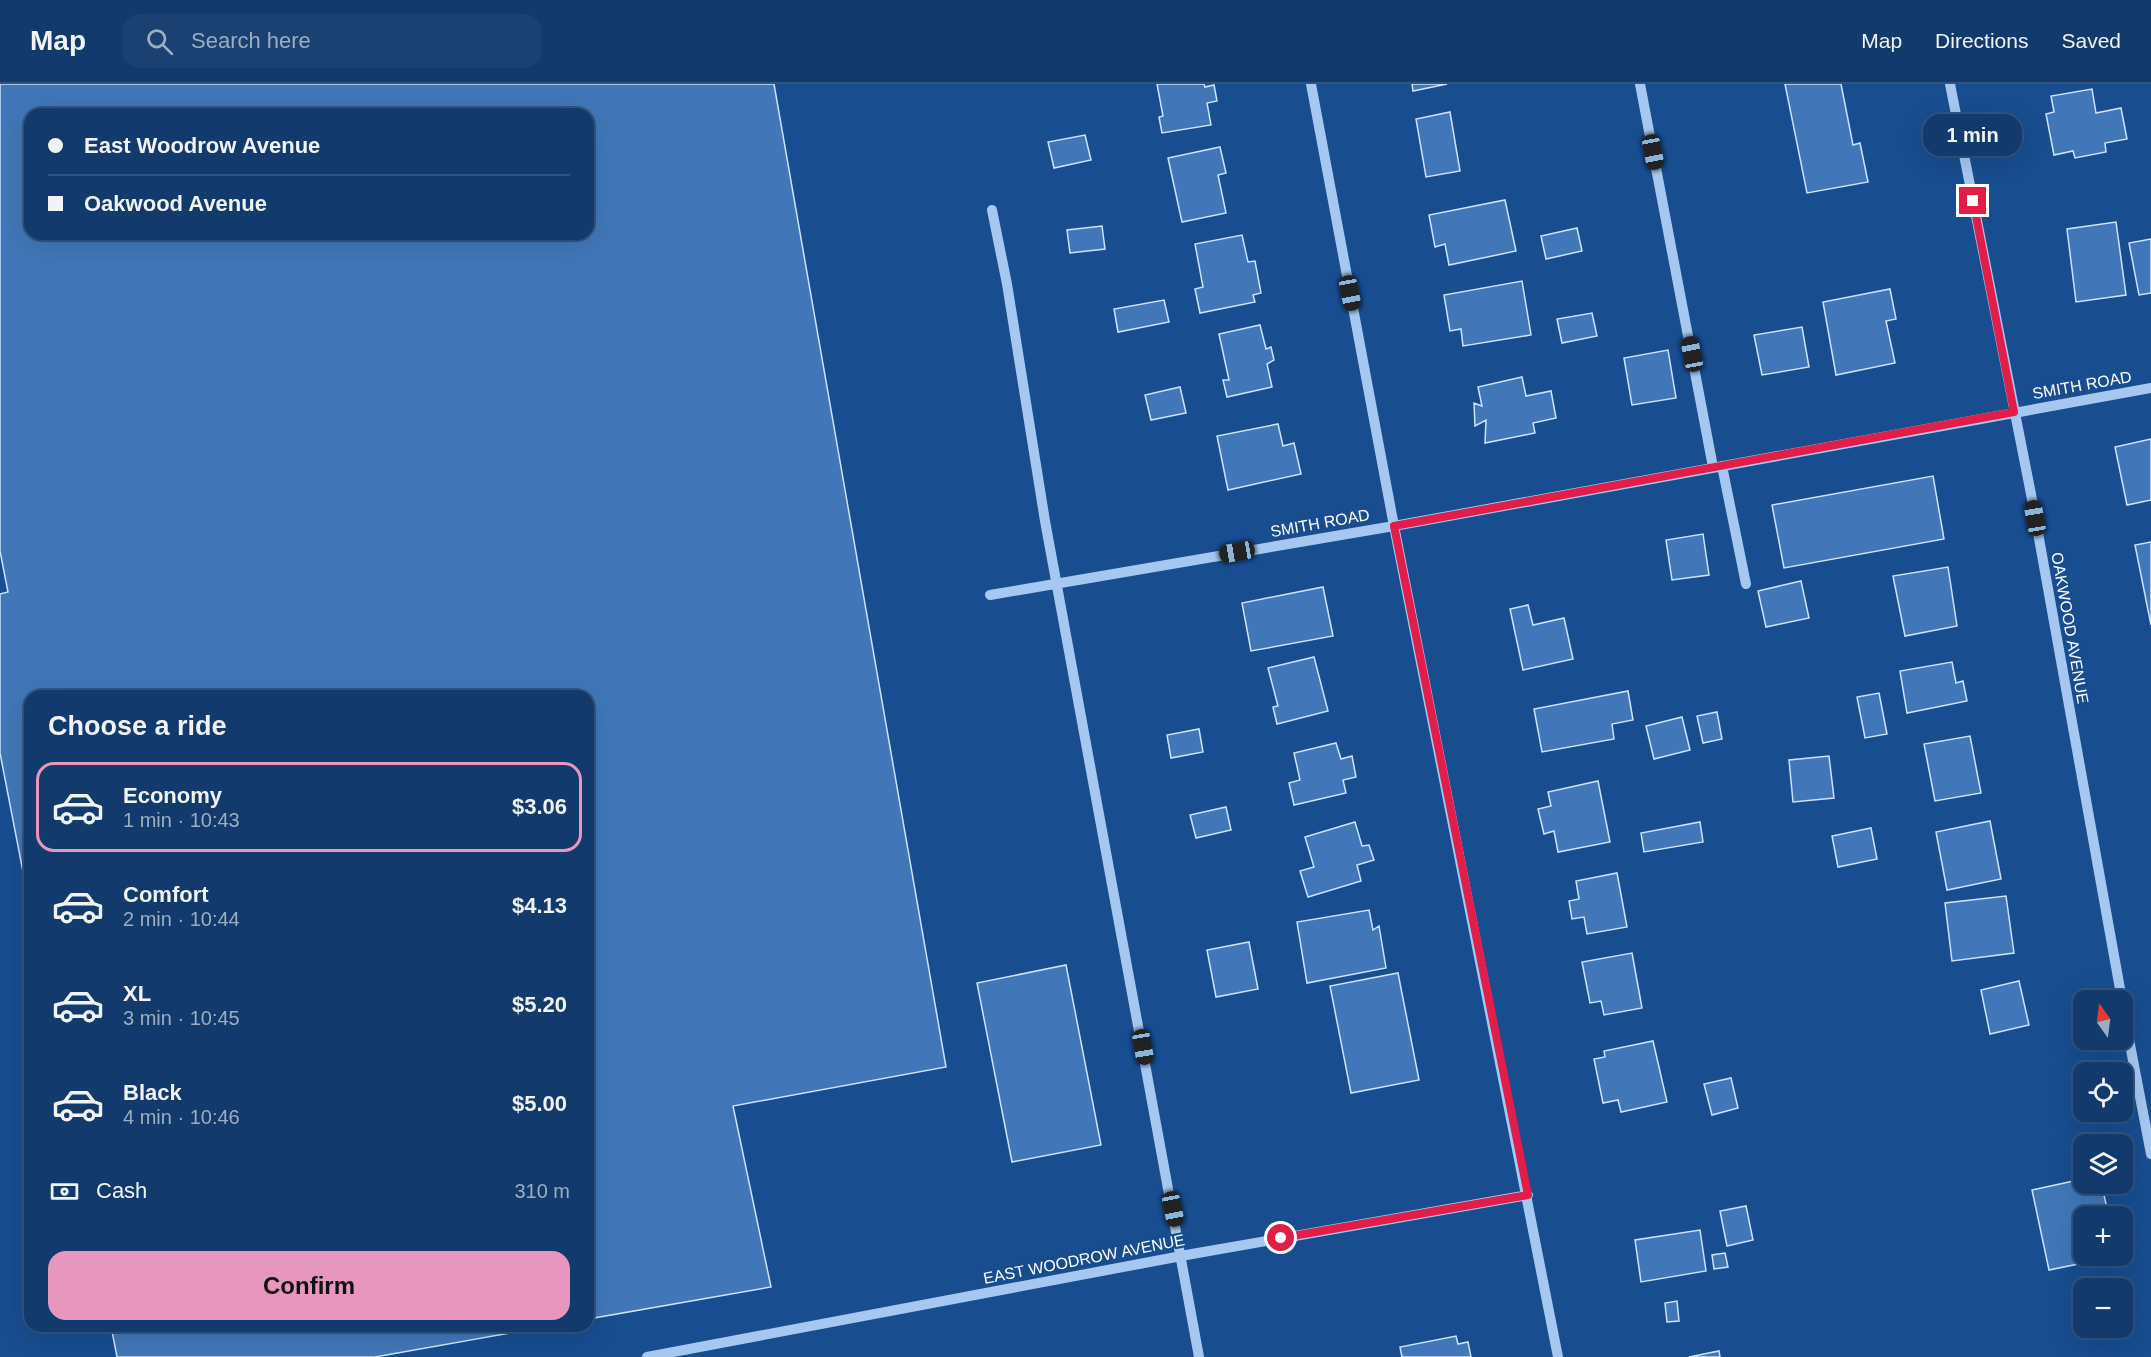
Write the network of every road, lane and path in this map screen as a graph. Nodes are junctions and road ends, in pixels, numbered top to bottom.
1 (1311, 84) edge
2 (1640, 84) edge
3 (1950, 84) edge
4 (992, 210) dead end
5 (2151, 388) edge
6 (2014, 412) junction
7 (1718, 466) junction
8 (1394, 526) junction
9 (1057, 583) junction
10 (1746, 584) dead end
11 (990, 595) dead end
12 (2120, 990) edge
13 (2131, 1050) edge
14 (2151, 1154) edge
15 (1528, 1195) junction
16 (1181, 1256) junction
17 (647, 1357) edge
18 (1199, 1357) edge
19 (1558, 1357) edge

1 - 8 street
2 - 7 street
3 - 6 street, OAKWOOD AVENUE
4 - 9 street
5 - 6 street, SMITH ROAD
6 - 7 street, SMITH ROAD
6 - 12 street, OAKWOOD AVENUE
7 - 8 street, SMITH ROAD
7 - 10 street
8 - 9 street, SMITH ROAD
8 - 15 street
9 - 11 street, SMITH ROAD
9 - 16 street
13 - 14 street, OAKWOOD AVENUE
15 - 16 street, EAST WOODROW AVENUE
15 - 19 street
16 - 17 street, EAST WOODROW AVENUE
16 - 18 street

